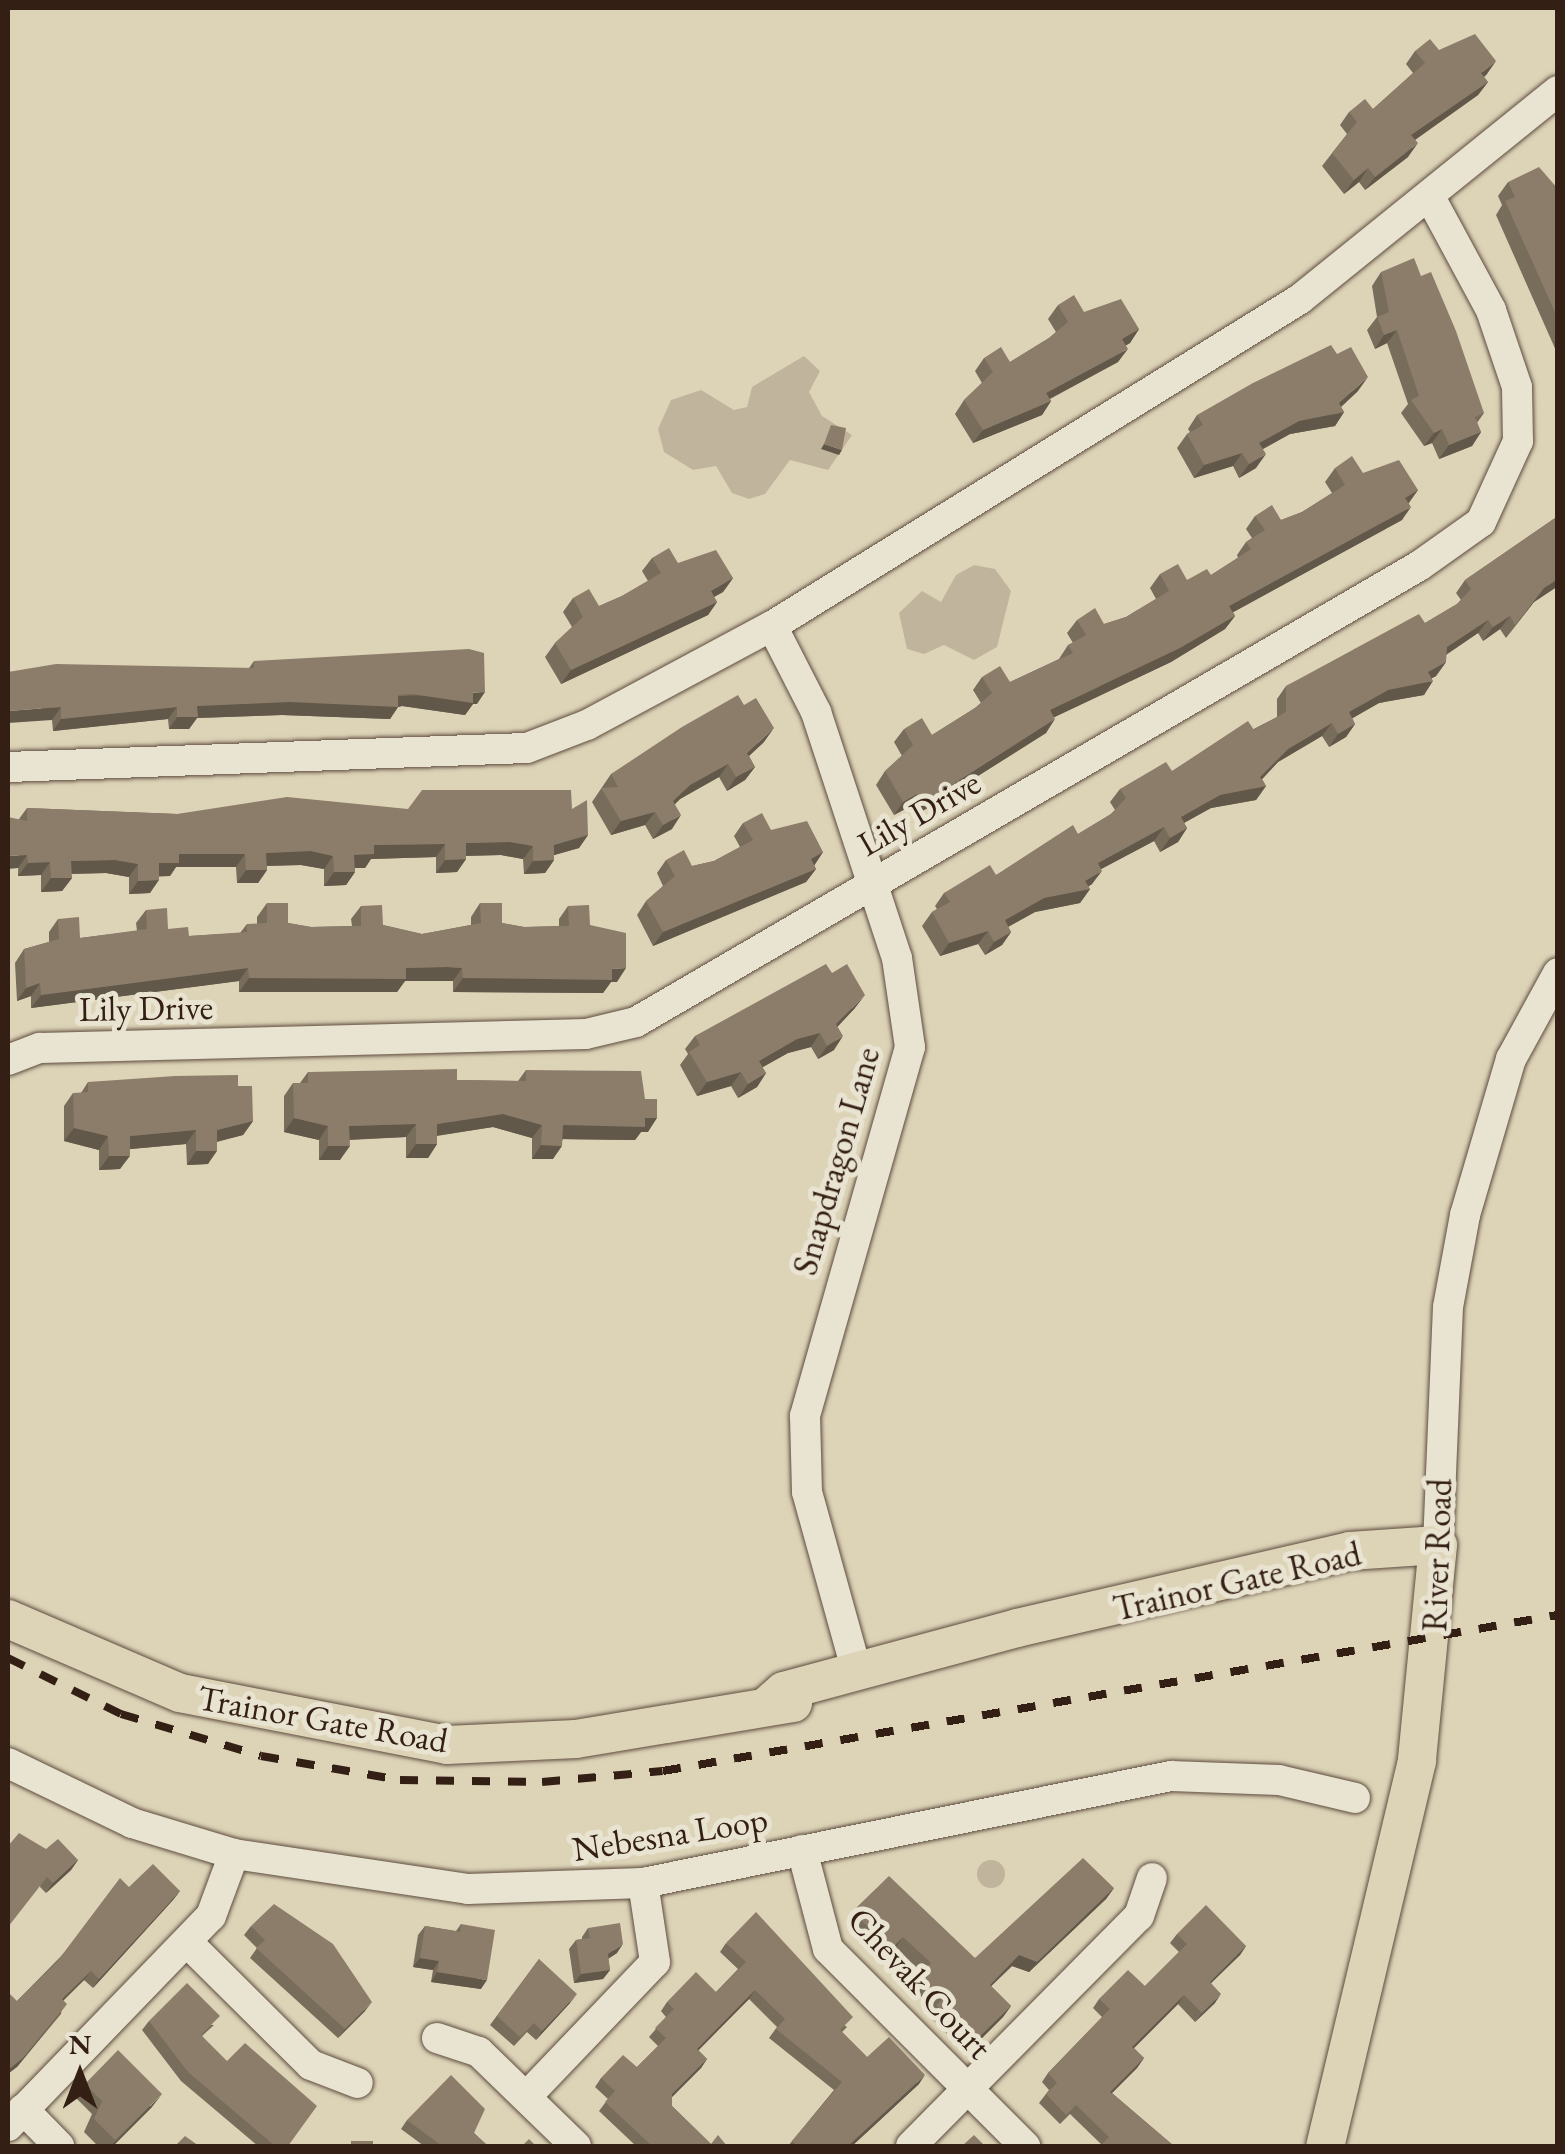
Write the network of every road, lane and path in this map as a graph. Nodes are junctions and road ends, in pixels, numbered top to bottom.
1 (1558, 91) edge
2 (1432, 201) junction
3 (772, 626) junction
4 (8, 767) edge
5 (870, 884) junction
6 (1558, 972) edge
7 (8, 1060) edge
8 (1438, 1545) junction
9 (8, 1618) edge
10 (1039, 1629) junction
11 (857, 1672) junction
12 (770, 1703) junction
13 (12, 1774) edge
14 (1356, 1798) dead end
15 (802, 1850) junction
16 (234, 1854) junction
17 (1152, 1878) dead end
18 (643, 1884) junction
19 (188, 1943) junction
20 (437, 2038) dead end
21 (358, 2084) dead end
22 (966, 2087) junction
23 (527, 2096) junction
24 (15, 2117) edge
25 (59, 2146) edge
26 (576, 2146) edge
27 (911, 2146) edge
28 (1025, 2146) edge
29 (1325, 2146) edge

1 - 2 street
2 - 3 street
2 - 5 street, Lily Drive
3 - 4 street
3 - 5 street, Snapdragon Lane
5 - 7 street, Lily Drive
5 - 11 street, Snapdragon Lane
6 - 8 street, River Road
8 - 10 main road, Trainor Gate Road
8 - 29 main road, River Road
9 - 12 main road, Trainor Gate Road
10 - 11 main road, Trainor Gate Road
10 - 12 main road, Trainor Gate Road
11 - 12 main road, Trainor Gate Road
13 - 16 street, Nebesna Loop
14 - 15 street, Nebesna Loop
15 - 18 street, Nebesna Loop
15 - 22 street, Chevak Court
16 - 18 street, Nebesna Loop
16 - 19 street
17 - 22 street
18 - 23 street
19 - 21 street
19 - 24 street
20 - 23 street
22 - 27 street
22 - 28 street, Chevak Court
23 - 26 street
24 - 25 street

